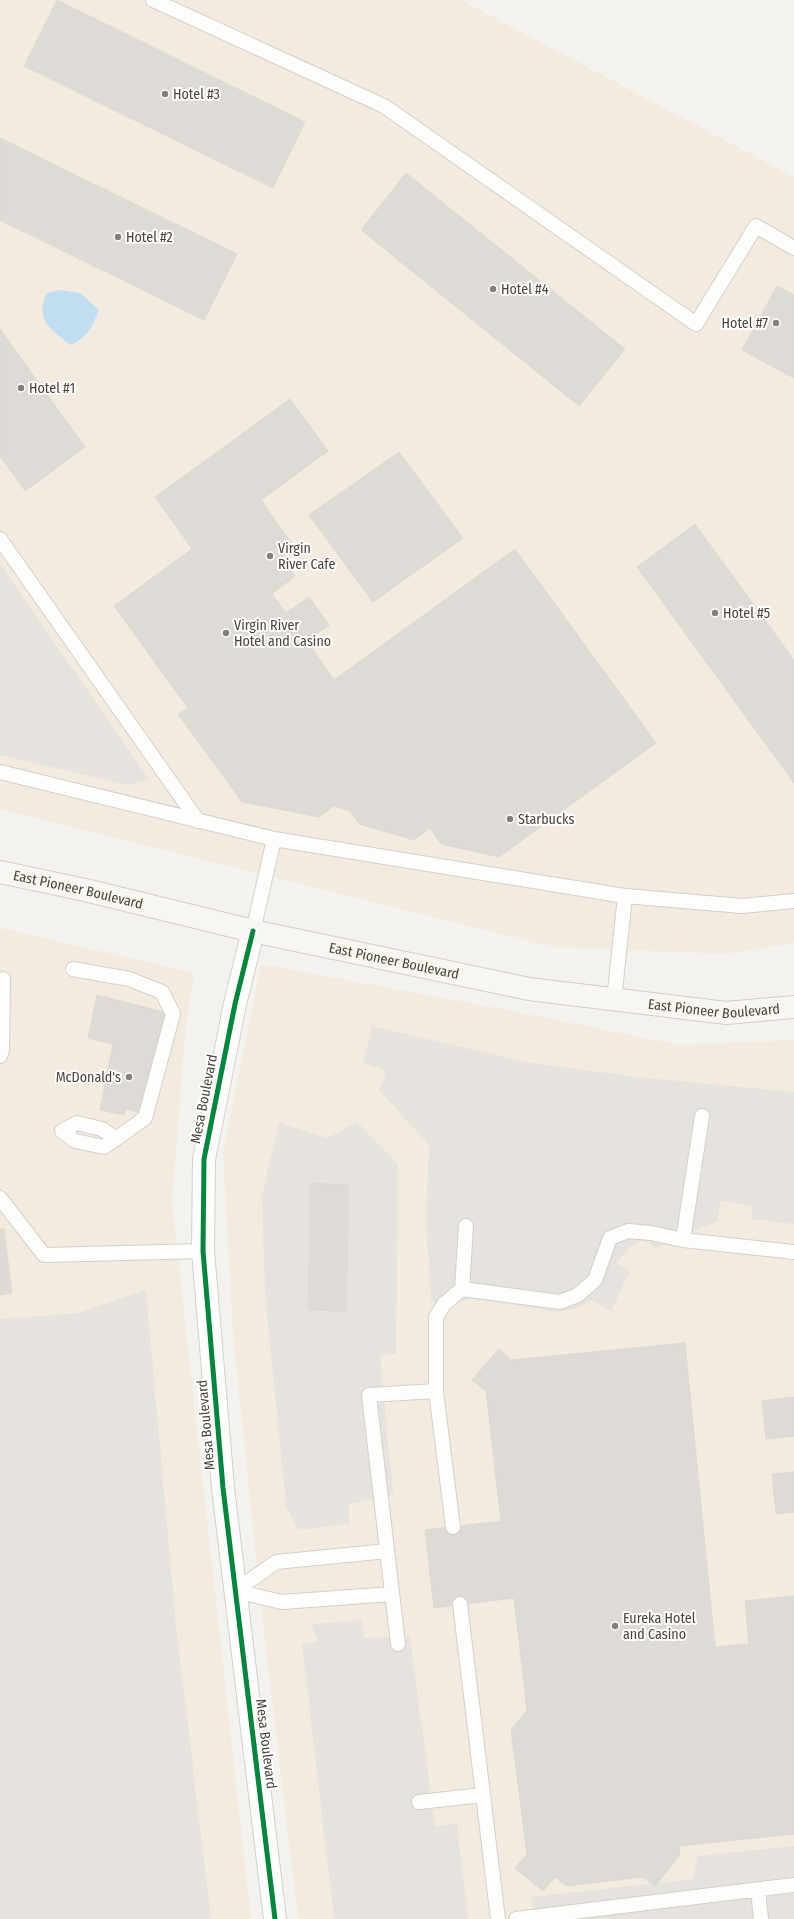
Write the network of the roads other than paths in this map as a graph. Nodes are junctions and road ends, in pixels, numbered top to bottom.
1 (153, 0) edge
2 (794, 248) edge
3 (0, 539) edge
4 (0, 772) edge
5 (198, 820) junction
6 (274, 839) junction
7 (0, 872) edge
8 (624, 896) junction
9 (794, 901) edge
10 (253, 930) junction
11 (73, 970) dead end
12 (3, 979) dead end
13 (614, 1000) junction
14 (794, 1007) edge
15 (0, 1056) edge
16 (702, 1116) dead end
17 (62, 1131) dead end
18 (0, 1198) edge
19 (466, 1226) dead end
20 (683, 1240) junction
21 (203, 1251) junction
22 (794, 1252) edge
23 (462, 1290) junction
24 (436, 1392) junction
25 (453, 1527) dead end
26 (387, 1551) junction
27 (235, 1591) junction
28 (392, 1594) junction
29 (460, 1604) dead end
30 (398, 1644) dead end
31 (483, 1794) junction
32 (418, 1802) dead end
33 (794, 1885) edge
34 (758, 1890) junction
35 (275, 1919) edge
36 (498, 1919) edge
37 (516, 1919) edge
38 (762, 1919) edge

1 - 2 lane
3 - 5 lane
4 - 5 lane
5 - 6 lane
6 - 8 lane
6 - 10 lane
7 - 10 main road, East Pioneer Boulevard
8 - 9 lane
8 - 13 lane
10 - 13 main road, East Pioneer Boulevard
10 - 21 street, Mesa Boulevard
11 - 17 lane
12 - 15 lane
13 - 14 main road, East Pioneer Boulevard
16 - 20 lane
18 - 21 lane
19 - 23 lane
20 - 22 lane
20 - 23 lane
21 - 27 street, Mesa Boulevard
23 - 24 lane
24 - 25 lane
24 - 26 lane
26 - 27 lane
26 - 28 lane
27 - 28 lane
27 - 35 street, Mesa Boulevard
28 - 30 lane
29 - 31 lane
31 - 32 lane
31 - 36 lane
33 - 34 lane
34 - 37 lane
34 - 38 lane

